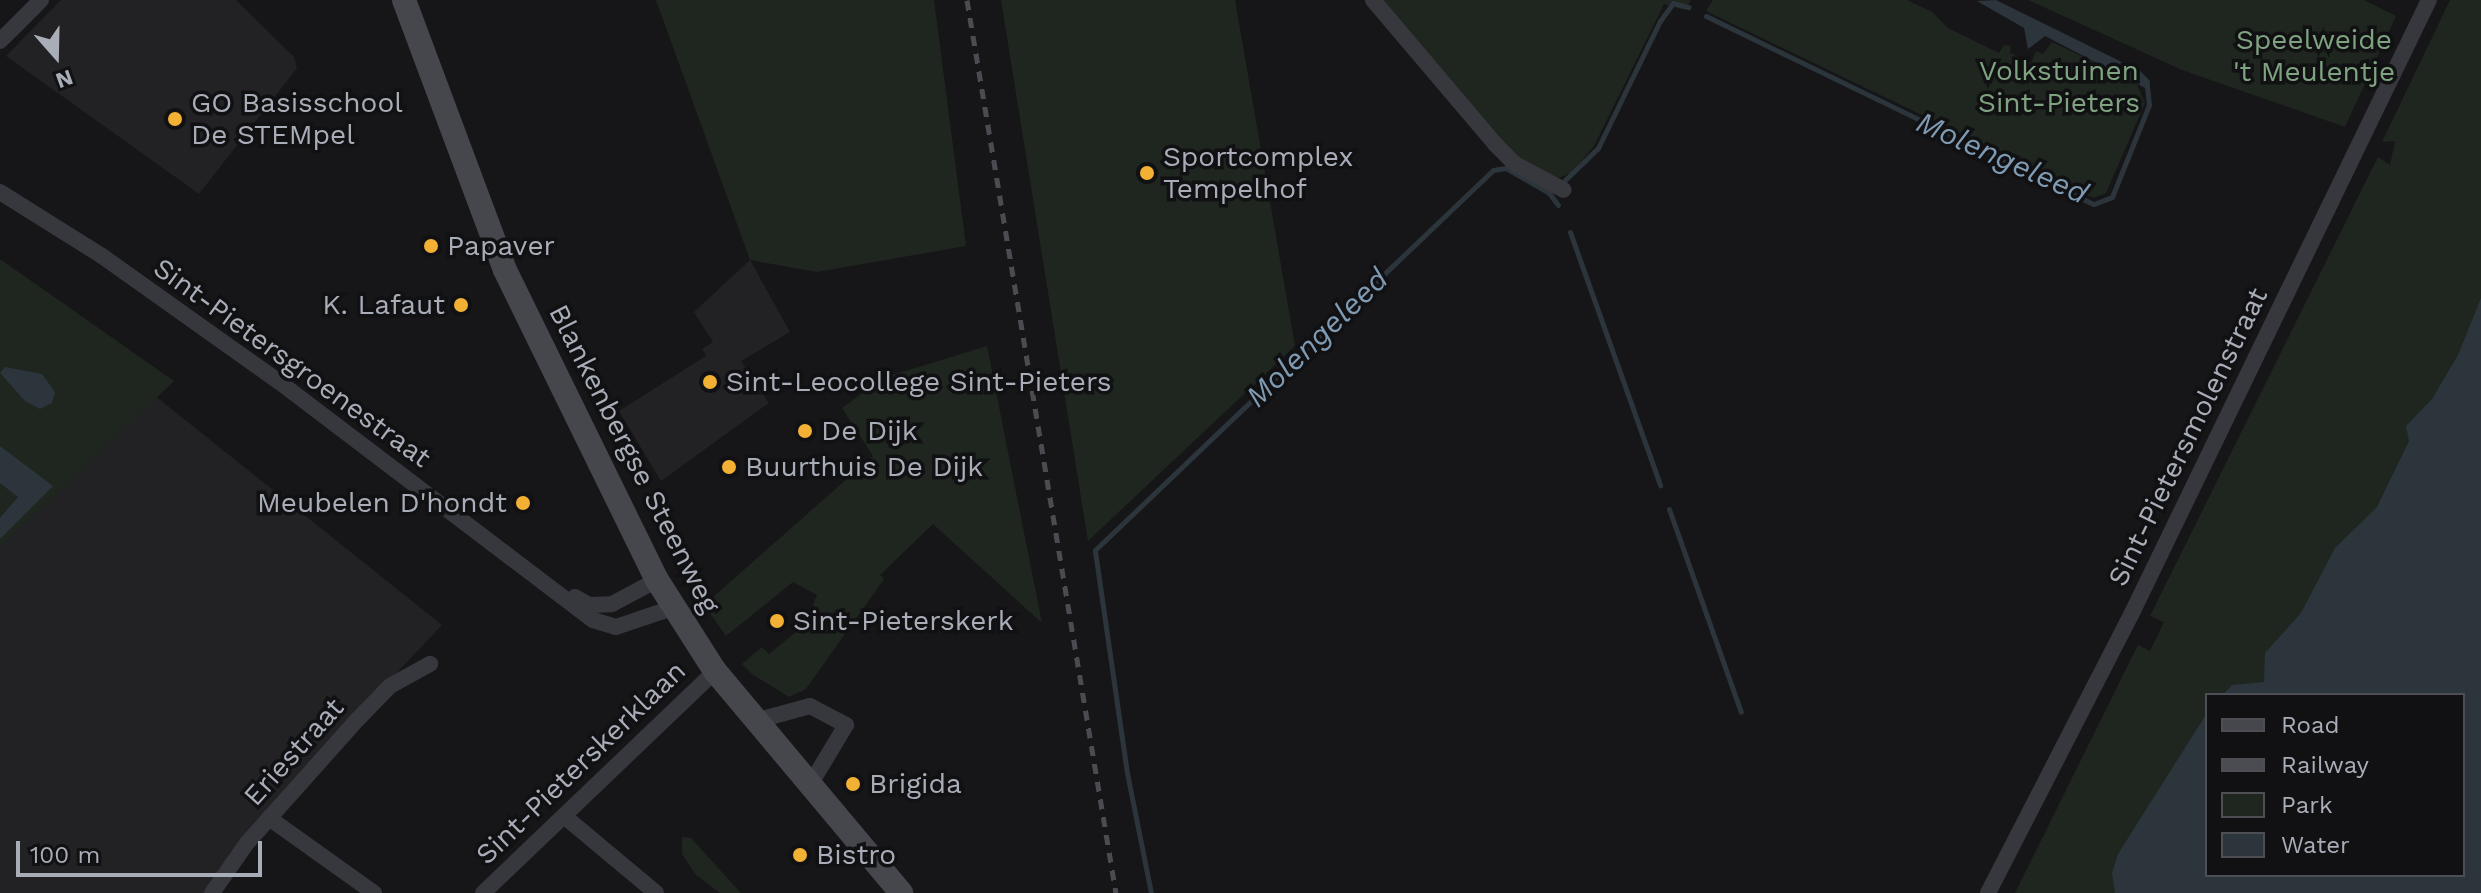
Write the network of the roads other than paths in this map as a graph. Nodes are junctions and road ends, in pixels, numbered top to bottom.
1 (41, 0) edge
2 (404, 0) edge
3 (1373, 0) edge
4 (2425, 1) edge
5 (0, 41) edge
6 (1564, 190) dead end
7 (0, 192) edge
8 (657, 580) junction
9 (548, 584) junction
10 (672, 608) junction
11 (430, 664) dead end
12 (715, 671) junction
13 (755, 721) junction
14 (810, 785) junction
15 (564, 816) junction
16 (269, 818) junction
17 (212, 893) edge
18 (374, 893) edge
19 (483, 893) edge
20 (656, 893) edge
21 (901, 893) edge
22 (1988, 893) edge

1 - 5 street
2 - 8 main road, Blankenbergse Steenweg
3 - 6 street
4 - 22 street, Sint-Pietersmolenstraat
7 - 9 street, Sint-Pietersgroenestraat
8 - 9 street, Sint-Pietersgroenestraat
8 - 10 main road, Blankenbergse Steenweg
9 - 10 street, Sint-Pietersgroenestraat
10 - 12 main road, Blankenbergse Steenweg
11 - 16 street, Eriestraat
12 - 13 main road, Blankenbergse Steenweg
12 - 15 street, Sint-Pieterskerklaan
13 - 14 main road, Blankenbergse Steenweg
13 - 14 street
14 - 21 main road, Blankenbergse Steenweg
15 - 19 street, Sint-Pieterskerklaan
15 - 20 street
16 - 17 street, Eriestraat
16 - 18 street

